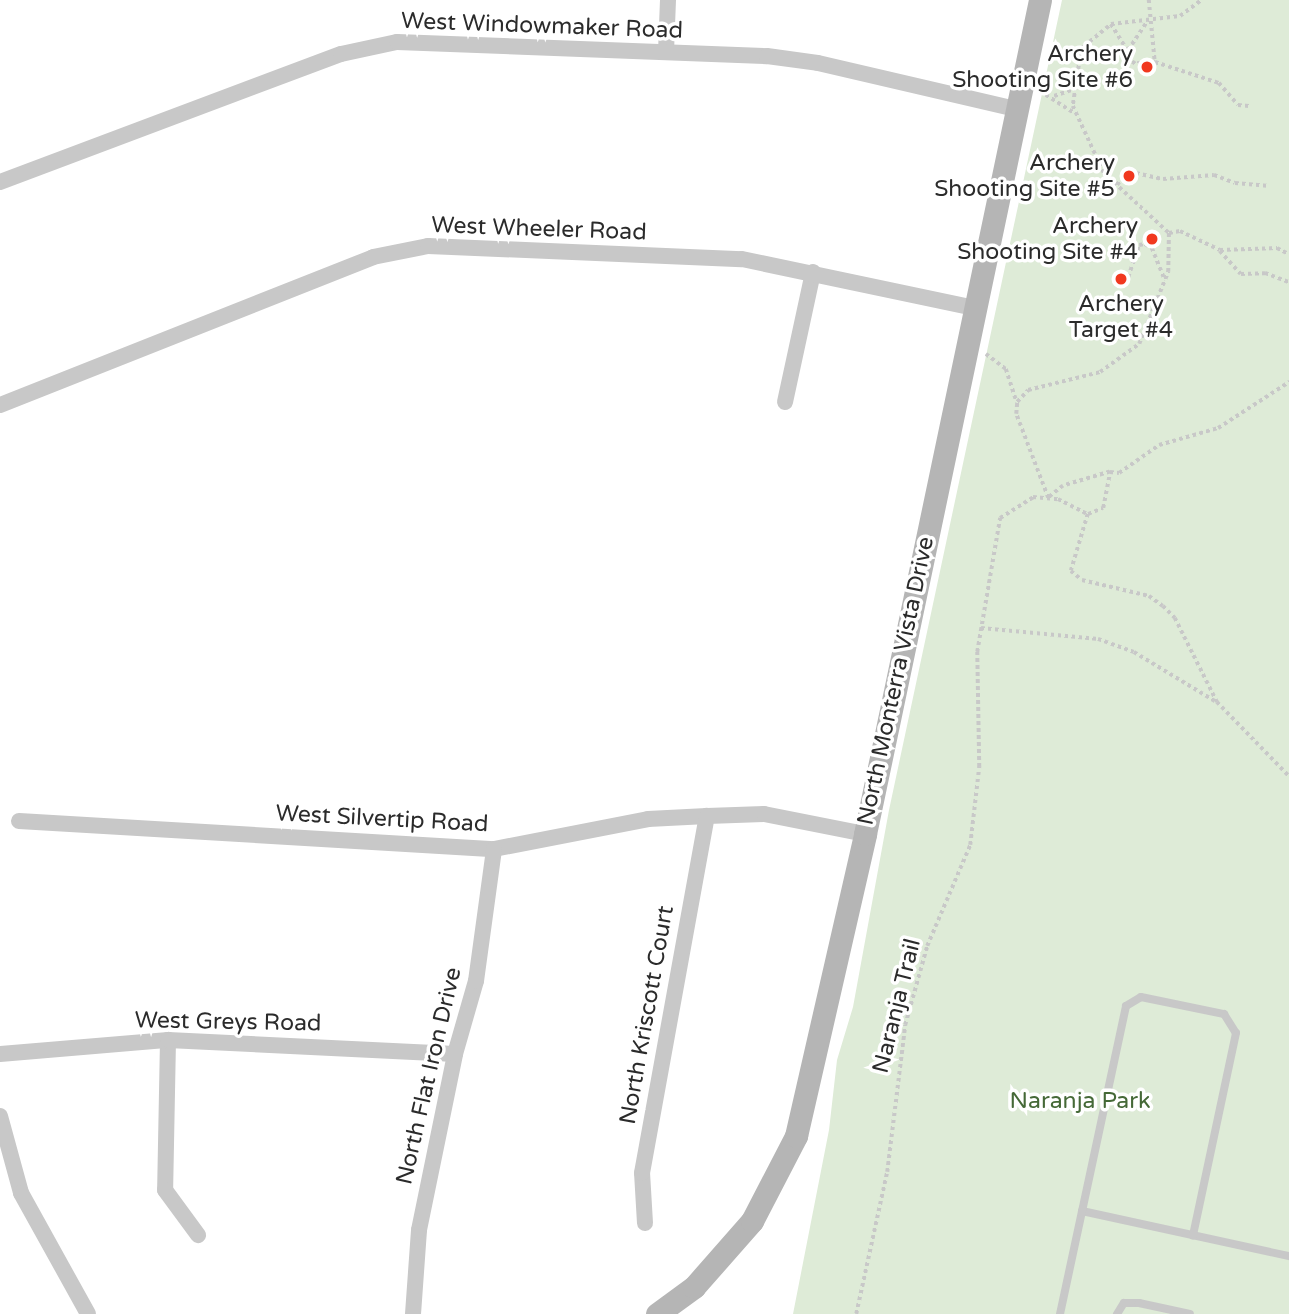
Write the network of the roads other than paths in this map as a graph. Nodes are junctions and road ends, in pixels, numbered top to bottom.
1 (668, 0) edge
2 (1040, 0) edge
3 (666, 52) junction
4 (1016, 109) junction
5 (0, 182) edge
6 (813, 272) junction
7 (974, 308) junction
8 (785, 402) dead end
9 (0, 405) edge
10 (707, 816) junction
11 (19, 821) dead end
12 (864, 834) junction
13 (494, 849) junction
14 (168, 1040) junction
15 (0, 1054) edge
16 (455, 1054) junction
17 (0, 1116) edge
18 (1082, 1211) junction
19 (645, 1223) dead end
20 (1193, 1235) junction
21 (198, 1236) dead end
22 (1289, 1256) edge
23 (88, 1314) edge
24 (413, 1314) edge
25 (657, 1314) edge
26 (1060, 1314) edge
27 (1117, 1314) edge
28 (1190, 1314) edge

1 - 3 street
2 - 4 street, North Monterra Vista Drive
3 - 4 street, West Windowmaker Road
3 - 5 street, West Windowmaker Road
4 - 7 street, North Monterra Vista Drive
6 - 7 street, West Wheeler Road
6 - 8 street
6 - 9 street, West Wheeler Road
7 - 12 street, North Monterra Vista Drive
10 - 12 street, West Silvertip Road
10 - 13 street, West Silvertip Road
10 - 19 street, North Kriscott Court
11 - 13 street, West Silvertip Road
12 - 25 street, North Monterra Vista Drive
13 - 16 street, North Flat Iron Drive
14 - 15 street, West Greys Road
14 - 16 street, West Greys Road
14 - 21 street
16 - 24 street, North Flat Iron Drive
17 - 23 street
18 - 20 lane
18 - 20 lane
18 - 26 lane
20 - 22 lane
27 - 28 lane

